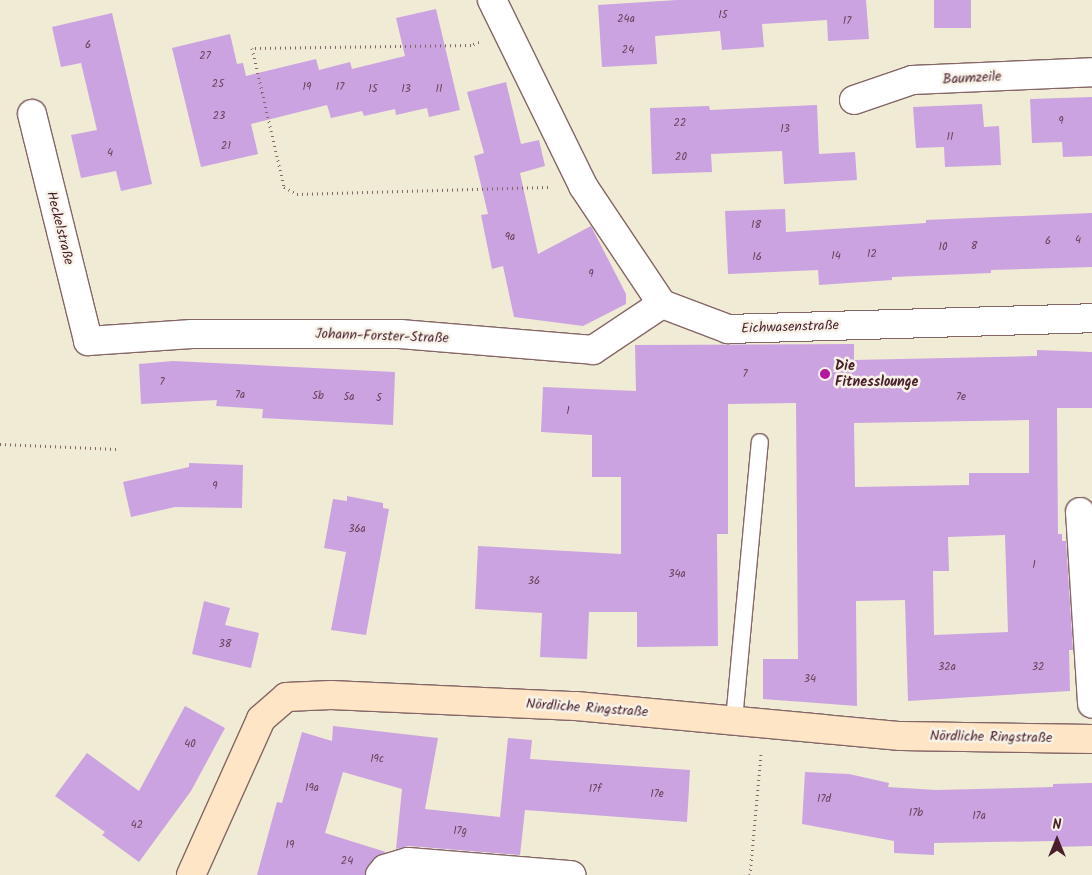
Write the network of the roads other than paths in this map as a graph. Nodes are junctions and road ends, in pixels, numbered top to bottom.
1 (492, 0) edge
2 (1092, 72) edge
3 (854, 100) dead end
4 (32, 114) dead end
5 (662, 304) junction
6 (1092, 318) edge
7 (88, 341) joint
8 (760, 442) dead end
9 (1080, 512) dead end
10 (1092, 704) edge
11 (734, 720) junction
12 (1092, 739) edge
13 (191, 875) edge
14 (380, 875) edge
15 (571, 875) edge

1 - 5 street
2 - 3 street, Baumzeile
4 - 7 street, Heckelstraße
5 - 6 street, Eichwasenstraße
5 - 7 street, Johann-Forster-Straße
8 - 11 lane
9 - 10 street
11 - 12 main road, Nördliche Ringstraße
11 - 13 main road, Nördliche Ringstraße
14 - 15 street

